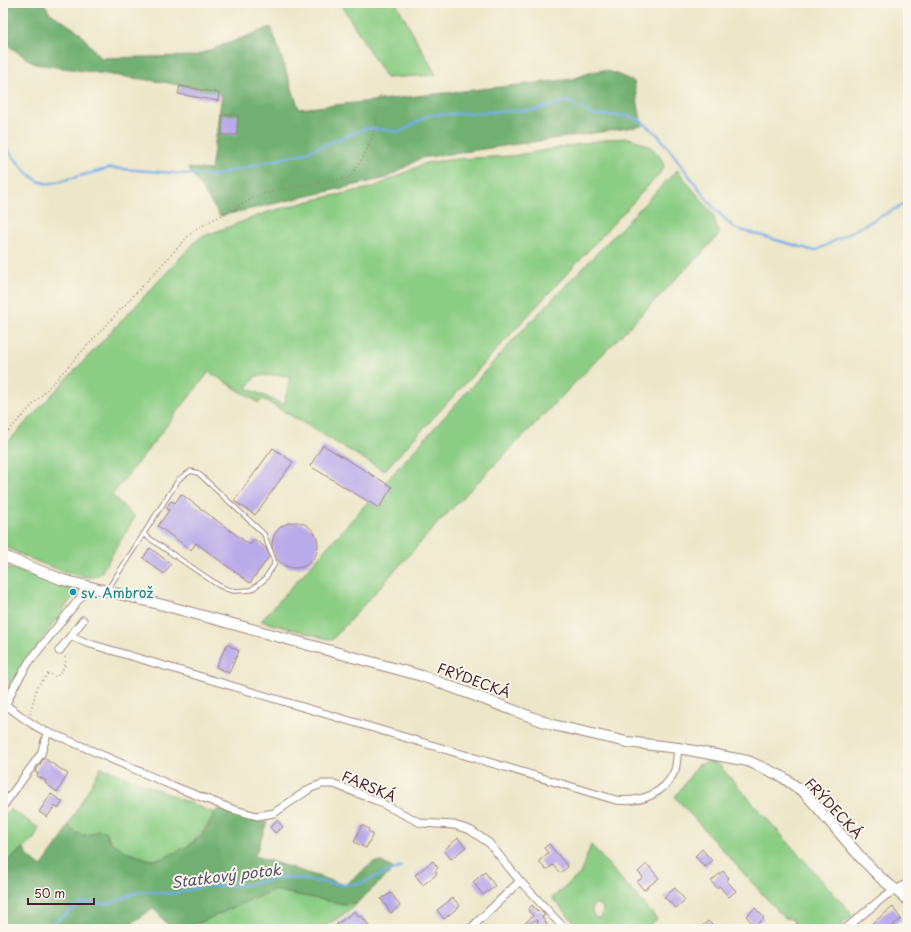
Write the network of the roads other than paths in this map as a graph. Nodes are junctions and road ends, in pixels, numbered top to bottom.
1 (143, 534) junction
2 (3, 556) edge
3 (85, 586) junction
4 (106, 592) junction
5 (83, 620) dead end
6 (71, 636) junction
7 (58, 651) road end
8 (5, 708) edge
9 (48, 734) junction
10 (678, 748) junction
11 (3, 806) edge
12 (520, 881) junction
13 (908, 883) edge
14 (896, 890) junction
15 (908, 900) edge
16 (470, 929) edge
17 (565, 929) edge
18 (845, 929) edge

1 - 1 lane
1 - 4 lane
2 - 3 street, FRÝDECKÁ
3 - 4 street, FRÝDECKÁ
3 - 8 street
4 - 10 street, FRÝDECKÁ
5 - 6 street
6 - 7 street
6 - 10 street
8 - 9 street, FARSKÁ
9 - 11 street
9 - 12 street, FARSKÁ
10 - 14 street, FRÝDECKÁ
12 - 16 street
12 - 17 street, FARSKÁ
13 - 14 street
14 - 15 street, FRÝDECKÁ
14 - 18 street

